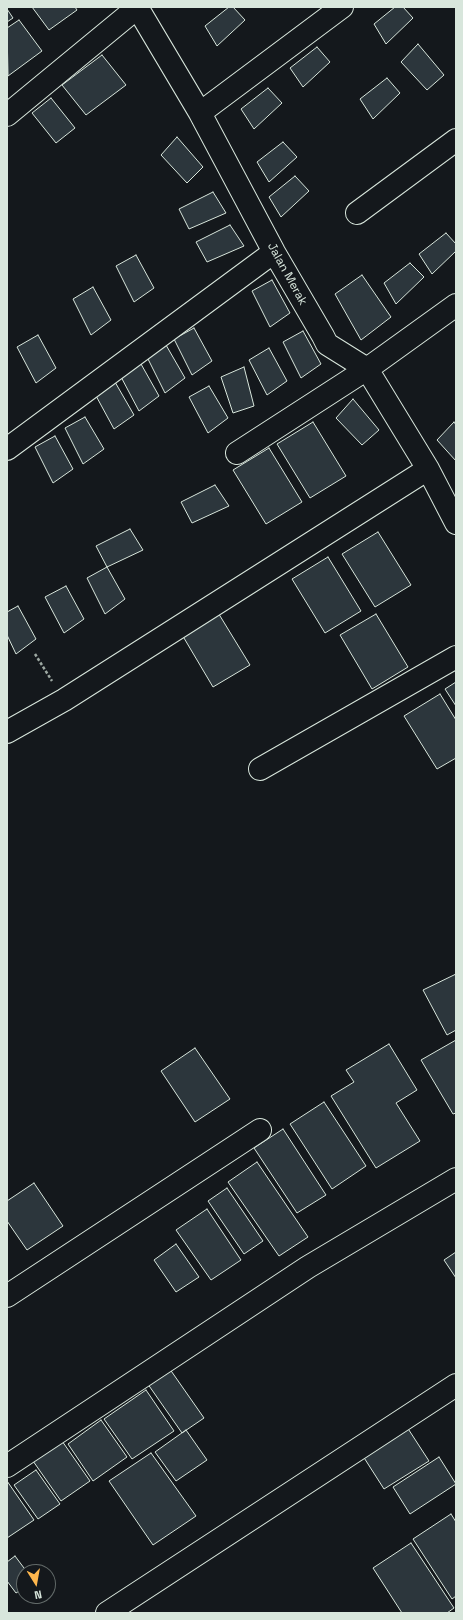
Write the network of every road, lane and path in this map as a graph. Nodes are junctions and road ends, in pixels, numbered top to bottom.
1 (137, 7) edge
2 (342, 7) edge
3 (200, 113) junction
4 (7, 115) edge
5 (456, 140) edge
6 (357, 213) dead end
7 (274, 252) junction
8 (456, 305) edge
9 (367, 369) junction
10 (7, 449) edge
11 (237, 453) dead end
12 (428, 469) junction
13 (455, 517) edge
14 (35, 654) dead end
15 (456, 657) edge
16 (64, 700) junction
17 (7, 732) edge
18 (260, 769) dead end
19 (260, 1130) dead end
20 (456, 1179) edge
21 (7, 1296) edge
22 (456, 1385) edge
23 (7, 1466) edge
24 (107, 1613) edge

1 - 3 street, Jalan Merak
1 - 4 street
2 - 3 street
3 - 7 street, Jalan Merak
5 - 6 street
7 - 9 street, Jalan Merak
7 - 10 street
8 - 9 street
9 - 11 street
9 - 12 street, Jalan Merak
12 - 13 street, Jalan Merak
12 - 16 street
14 - 16 path
15 - 18 street
16 - 17 street
19 - 21 street
20 - 23 street
22 - 24 street

